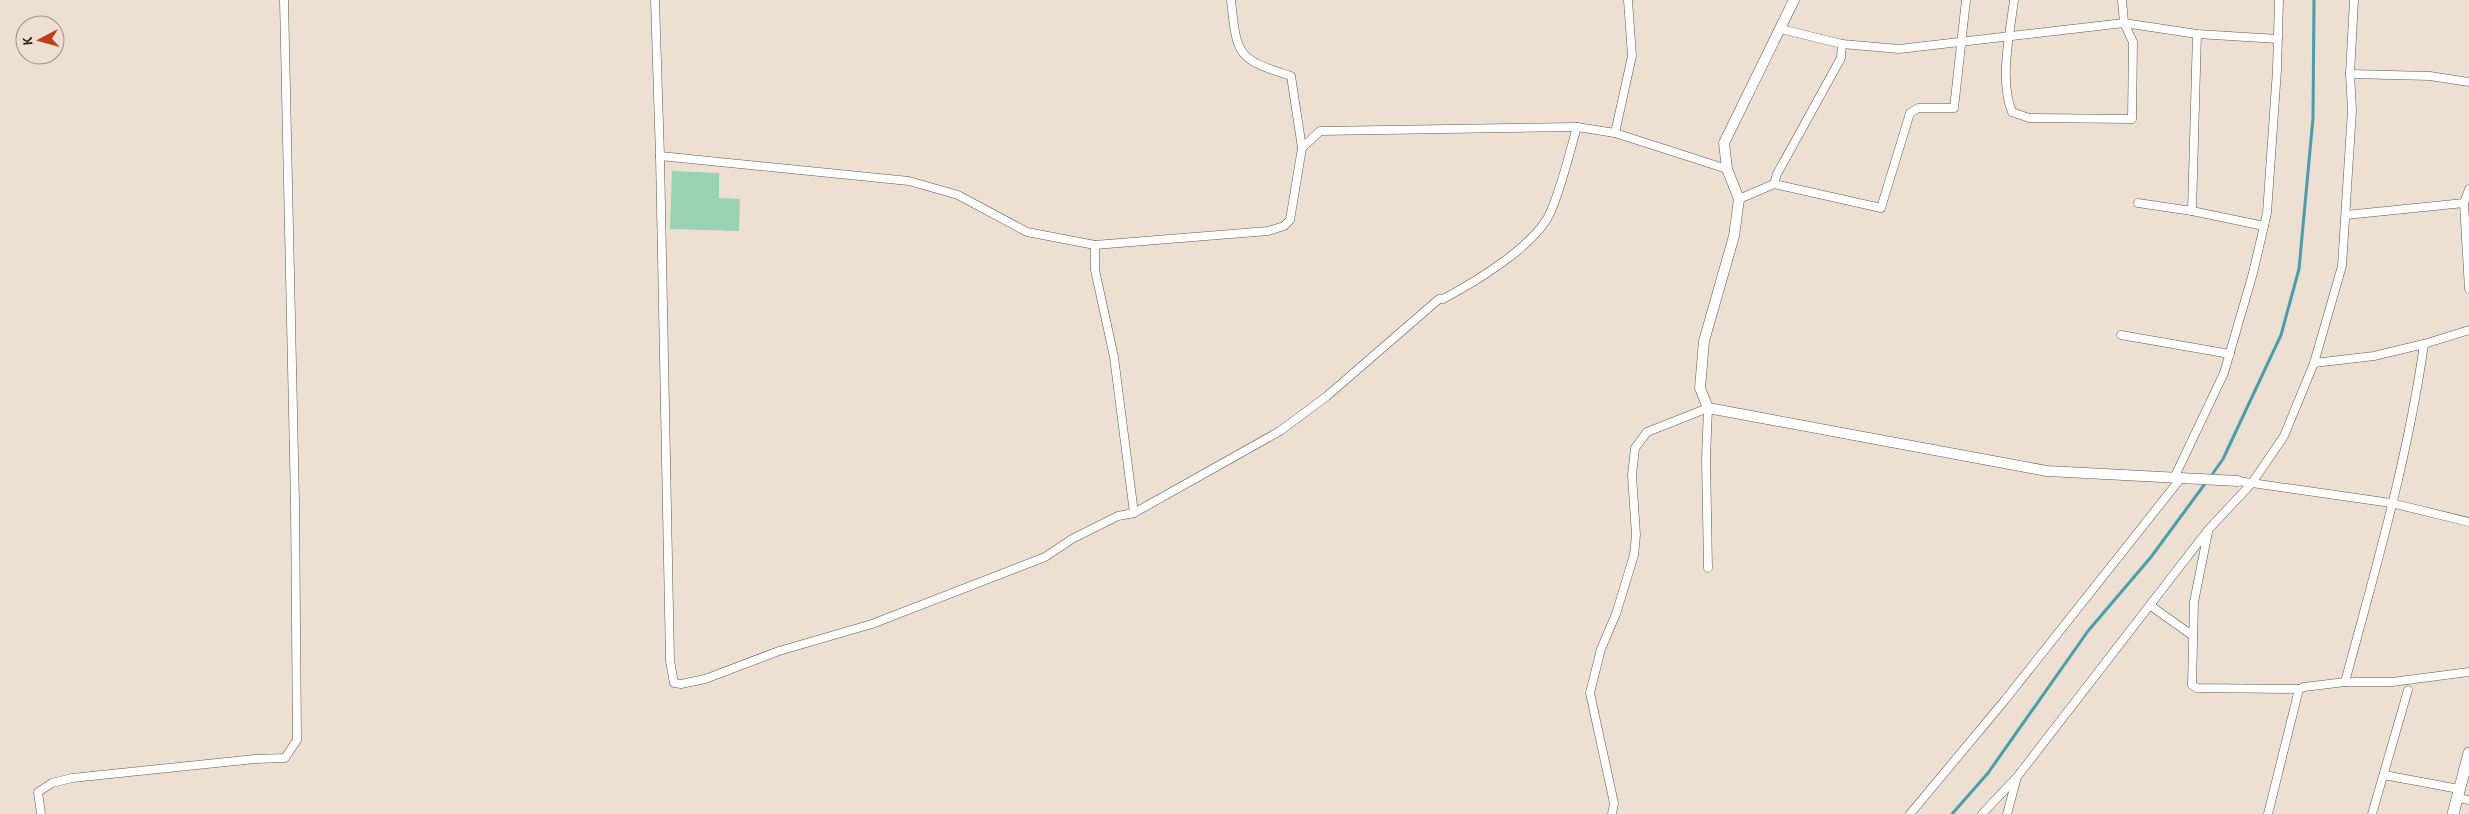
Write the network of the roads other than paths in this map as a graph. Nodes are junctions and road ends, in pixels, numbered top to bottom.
1 (284, 0) edge
2 (655, 0) edge
3 (1231, 0) edge
4 (1628, 0) edge
5 (1794, 0) edge
6 (1966, 0) edge
7 (2014, 0) edge
8 (2122, 0) edge
9 (2279, 0) edge
10 (2354, 0) edge
11 (2124, 23) junction
12 (1781, 29) junction
13 (2198, 34) junction
14 (2007, 35) junction
15 (2278, 38) junction
16 (1961, 41) junction
17 (1842, 44) junction
18 (2350, 74) junction
19 (2469, 82) edge
20 (1577, 127) junction
21 (1615, 133) junction
22 (1302, 148) junction
23 (660, 156) junction
24 (1727, 169) junction
25 (1774, 184) junction
26 (2469, 189) edge
27 (1739, 198) junction
28 (2138, 203) dead end
29 (2464, 203) junction
30 (2192, 210) junction
31 (2346, 215) junction
32 (2264, 226) junction
33 (1095, 245) junction
34 (2469, 289) edge
35 (2469, 330) edge
36 (2121, 335) dead end
37 (2424, 344) junction
38 (2230, 354) junction
39 (2314, 363) junction
40 (1708, 408) junction
41 (2181, 478) junction
42 (2238, 481) joint
43 (2252, 483) junction
44 (2391, 503) junction
45 (1134, 513) junction
46 (2469, 522) edge
47 (2208, 530) junction
48 (1708, 568) dead end
49 (2151, 606) junction
50 (2193, 636) junction
51 (2469, 672) edge
52 (2346, 682) junction
53 (2299, 689) junction
54 (2408, 690) dead end
55 (2469, 754) edge
56 (2384, 775) junction
57 (2017, 777) junction
58 (2462, 796) edge
59 (41, 814) edge
60 (1612, 814) edge
61 (1910, 814) edge
62 (1982, 814) edge
63 (2007, 814) edge
64 (2268, 814) edge
65 (2372, 814) edge
66 (2453, 814) edge

1 - 59 street
2 - 23 street
3 - 22 street
4 - 21 street
5 - 12 street
6 - 16 street
7 - 14 street
8 - 11 street
9 - 15 street
10 - 18 street
11 - 13 street
11 - 14 street
11 - 14 street
12 - 17 street
12 - 24 street
13 - 15 street
13 - 30 street
14 - 16 street
15 - 32 street
16 - 17 street
16 - 25 street
17 - 25 street
18 - 19 street
18 - 31 street
20 - 21 street
20 - 22 street
20 - 45 street
21 - 24 street
22 - 33 street
23 - 33 street
23 - 45 street
24 - 27 street
25 - 27 street
26 - 29 street
27 - 40 street
28 - 30 street
29 - 31 street
29 - 34 street
30 - 32 street
31 - 39 street
32 - 38 street
33 - 45 street
35 - 37 street
36 - 38 street
37 - 39 street
37 - 44 street
38 - 41 street
39 - 43 street
40 - 41 street
40 - 48 street
40 - 60 street
41 - 42 street
41 - 61 street
42 - 43 street
43 - 44 street
43 - 47 street
44 - 46 street
44 - 52 street
47 - 49 street
47 - 50 street
49 - 50 street
49 - 57 street
50 - 53 street
51 - 52 street
52 - 53 street
53 - 64 street
54 - 56 street
55 - 58 main road
56 - 58 street
56 - 65 street
57 - 62 street
57 - 63 street
58 - 66 main road

